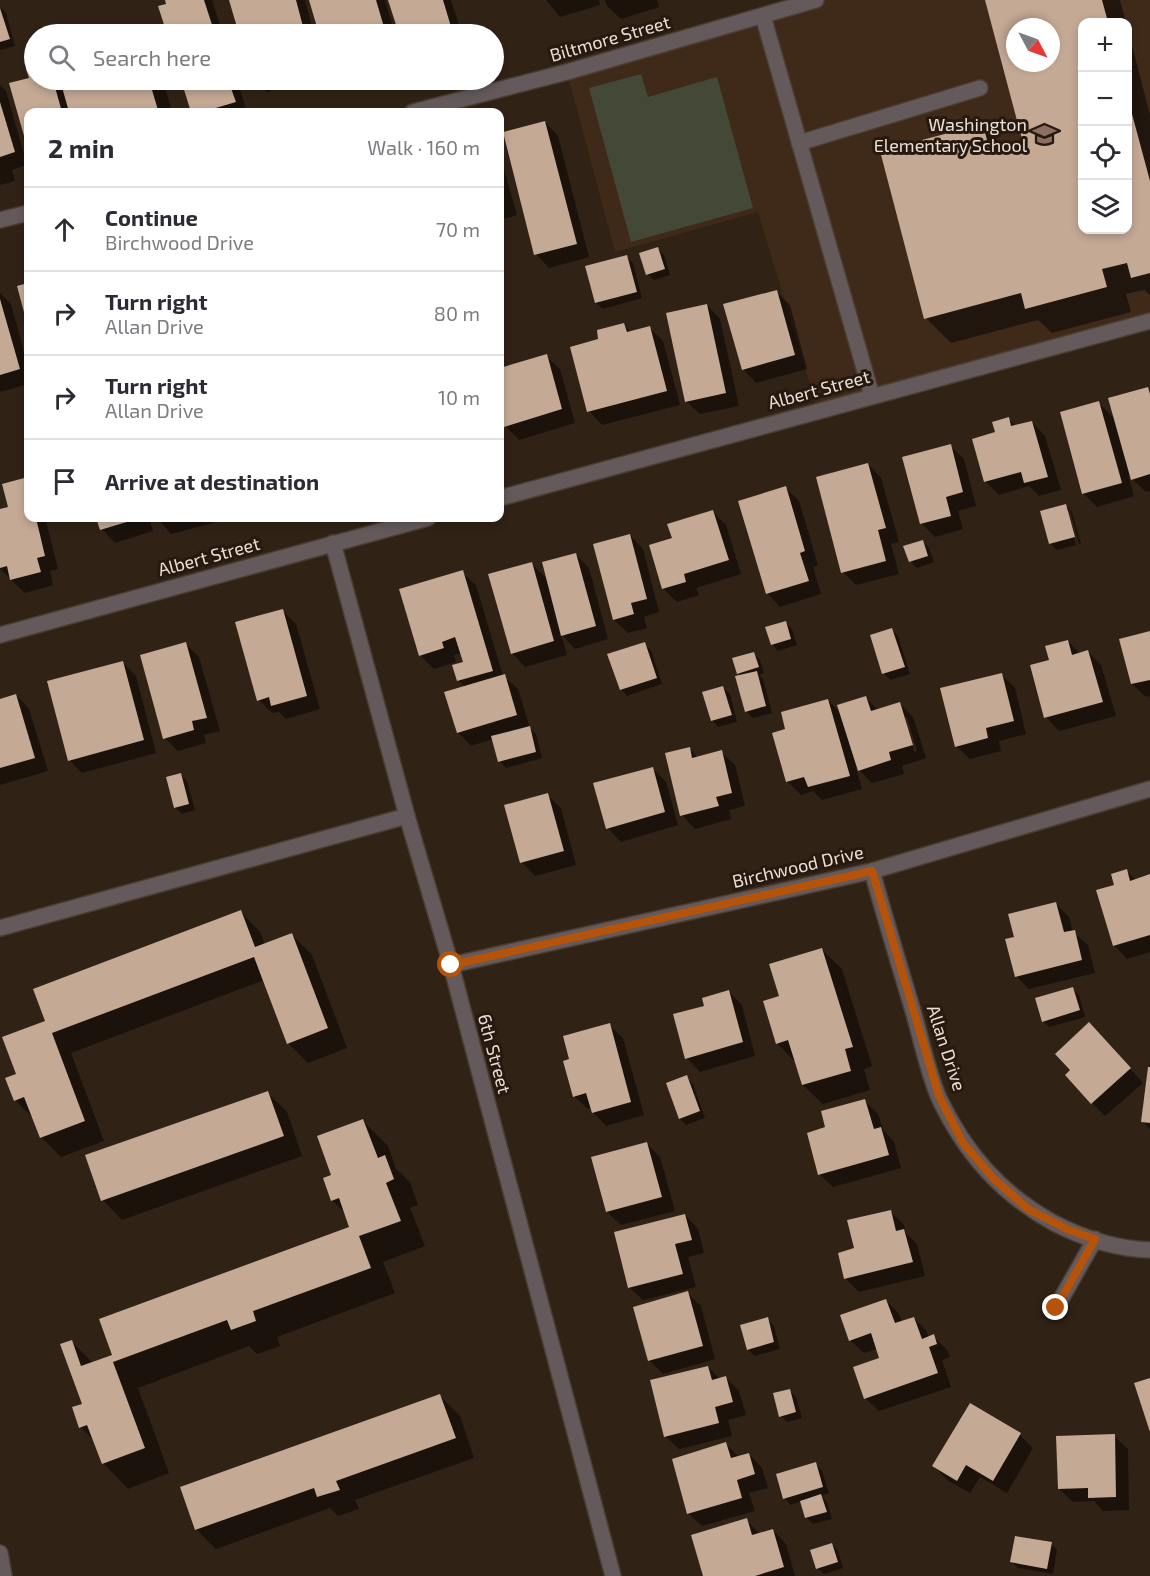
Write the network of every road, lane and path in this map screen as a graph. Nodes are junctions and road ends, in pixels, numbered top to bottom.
1 (816, 0) edge
2 (763, 15) junction
3 (504, 88) edge
4 (980, 88) dead end
5 (498, 90) edge
6 (428, 108) edge
7 (799, 143) junction
8 (24, 214) edge
9 (0, 220) edge
10 (1150, 321) edge
11 (872, 396) junction
12 (504, 497) edge
13 (413, 522) edge
14 (333, 543) junction
15 (0, 635) edge
16 (1150, 789) edge
17 (407, 816) junction
18 (872, 871) junction
19 (0, 928) edge
20 (451, 965) junction
21 (1095, 1239) junction
22 (1150, 1250) edge
23 (1056, 1308) dead end
24 (0, 1553) edge
25 (4, 1576) edge
26 (613, 1576) edge

1 - 2 street, Biltmore Street
2 - 3 street, Biltmore Street
2 - 7 street
4 - 7 street
5 - 6 street, Biltmore Street
7 - 11 street
8 - 9 street
10 - 11 street, Albert Street
11 - 12 street, Albert Street
13 - 14 street, Albert Street
14 - 15 street, Albert Street
14 - 17 street, 6th Street
16 - 18 street, Birchwood Drive
17 - 19 street
17 - 20 street, 6th Street
18 - 20 street, Birchwood Drive
18 - 21 street, Allan Drive
20 - 26 street, 6th Street
21 - 22 street, Allan Drive
21 - 23 street
24 - 25 street

